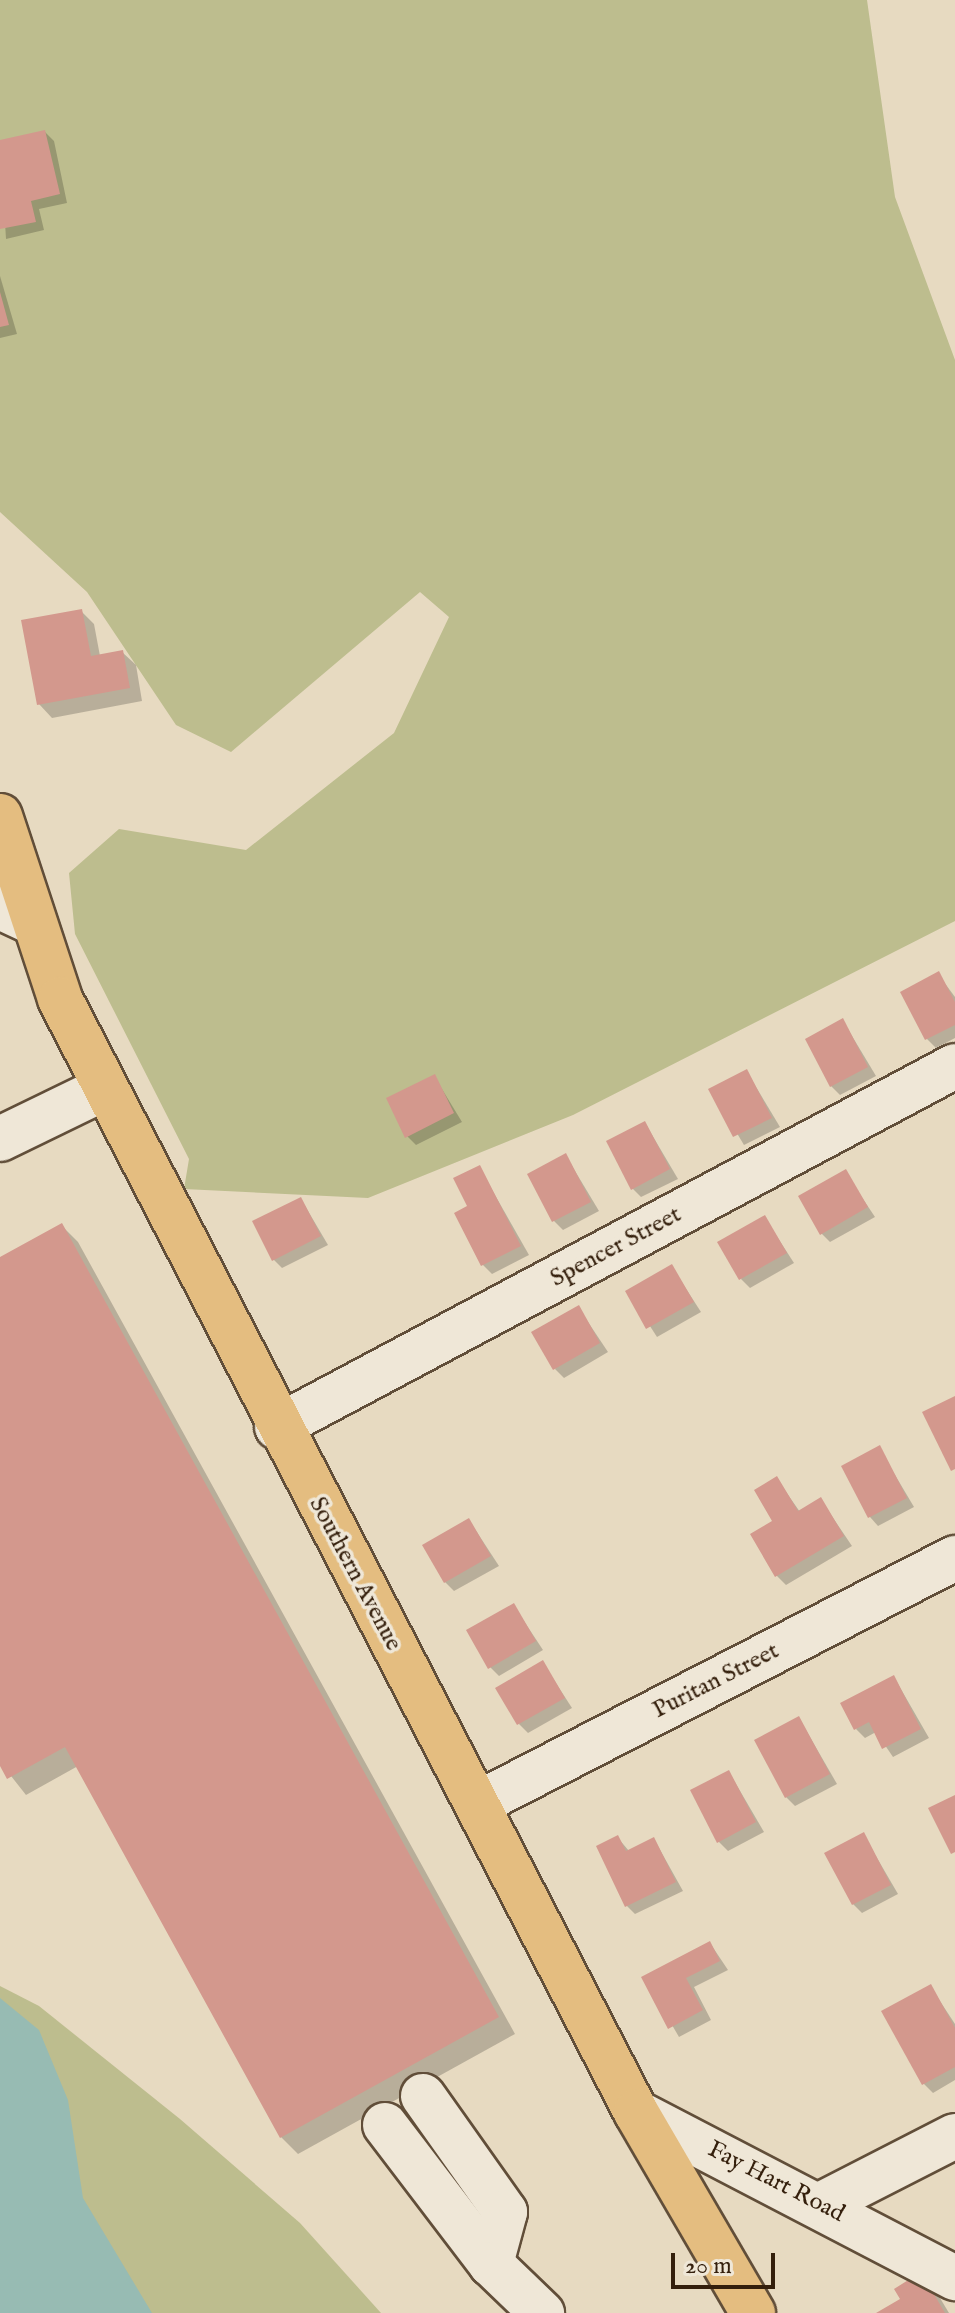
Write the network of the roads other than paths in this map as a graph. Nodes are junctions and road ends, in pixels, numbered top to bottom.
1 (0, 816) edge
2 (16, 914) edge
3 (955, 1066) edge
4 (105, 1088) junction
5 (0, 1139) edge
6 (277, 1427) junction
7 (955, 1558) edge
8 (477, 1804) junction
9 (423, 2096) dead end
10 (636, 2112) junction
11 (385, 2125) dead end
12 (955, 2136) edge
13 (822, 2204) junction
14 (491, 2264) junction
15 (955, 2278) edge
16 (542, 2313) edge
17 (753, 2313) edge

1 - 2 main road, Southern Avenue
2 - 4 main road, Southern Avenue
3 - 6 street, Spencer Street
4 - 5 street
4 - 6 main road, Southern Avenue
6 - 8 main road, Southern Avenue
7 - 8 street, Puritan Street
8 - 10 main road, Southern Avenue
9 - 14 street
10 - 13 street, Fay Hart Road
10 - 17 main road, Southern Avenue
11 - 14 street
12 - 13 street
13 - 15 street, Fay Hart Road
14 - 16 street

